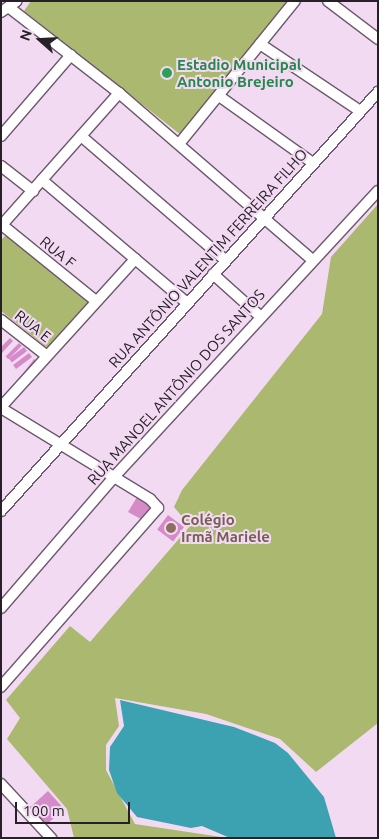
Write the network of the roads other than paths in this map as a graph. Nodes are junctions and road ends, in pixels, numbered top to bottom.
1 (295, 1) edge
2 (328, 1) edge
3 (10, 8) edge
4 (378, 39) edge
5 (260, 44) junction
6 (71, 55) junction
7 (378, 92) edge
8 (119, 93) junction
9 (219, 96) junction
10 (360, 111) junction
11 (1, 136) edge
12 (81, 136) junction
13 (179, 144) junction
14 (313, 163) junction
15 (1, 166) edge
16 (42, 180) junction
17 (378, 190) edge
18 (33, 191) junction
19 (264, 218) junction
20 (2, 226) edge
21 (135, 259) junction
22 (225, 260) junction
23 (311, 260) junction
24 (213, 274) junction
25 (96, 301) junction
26 (187, 303) junction
27 (261, 317) junction
28 (1, 320) edge
29 (47, 356) junction
30 (1, 407) edge
31 (59, 444) junction
32 (114, 477) junction
33 (1, 511) edge
34 (1, 608) edge
35 (1, 686) edge
36 (1, 784) edge
37 (51, 838) edge

1 - 5 street
2 - 4 street
3 - 6 street
5 - 9 street
5 - 10 street
6 - 8 street
6 - 11 street
7 - 10 street, RUA ANTÔNIO VALENTIM FERREIRA FILHO
8 - 12 street
8 - 13 street
9 - 13 street
9 - 14 street
10 - 14 street, RUA ANTÔNIO VALENTIM FERREIRA FILHO
12 - 16 street
12 - 22 street
13 - 19 street
14 - 19 street, RUA ANTÔNIO VALENTIM FERREIRA FILHO
15 - 18 street
16 - 18 street
16 - 21 street
17 - 23 street, RUA MANOEL ANTÔNIO DOS SANTOS
18 - 20 street
19 - 22 street, RUA ANTÔNIO VALENTIM FERREIRA FILHO
19 - 23 street
20 - 25 street, RUA F
21 - 25 street
21 - 26 street
22 - 24 street, RUA ANTÔNIO VALENTIM FERREIRA FILHO
23 - 27 street, RUA MANOEL ANTÔNIO DOS SANTOS
24 - 26 street, RUA ANTÔNIO VALENTIM FERREIRA FILHO
24 - 27 street
25 - 29 street
26 - 31 street, RUA ANTÔNIO VALENTIM FERREIRA FILHO
27 - 32 street, RUA MANOEL ANTÔNIO DOS SANTOS
28 - 29 street, RUA E
29 - 30 street
30 - 31 street
31 - 32 street
31 - 33 street, RUA ANTÔNIO VALENTIM FERREIRA FILHO
32 - 34 street, RUA MANOEL ANTÔNIO DOS SANTOS
32 - 35 street
36 - 37 street

